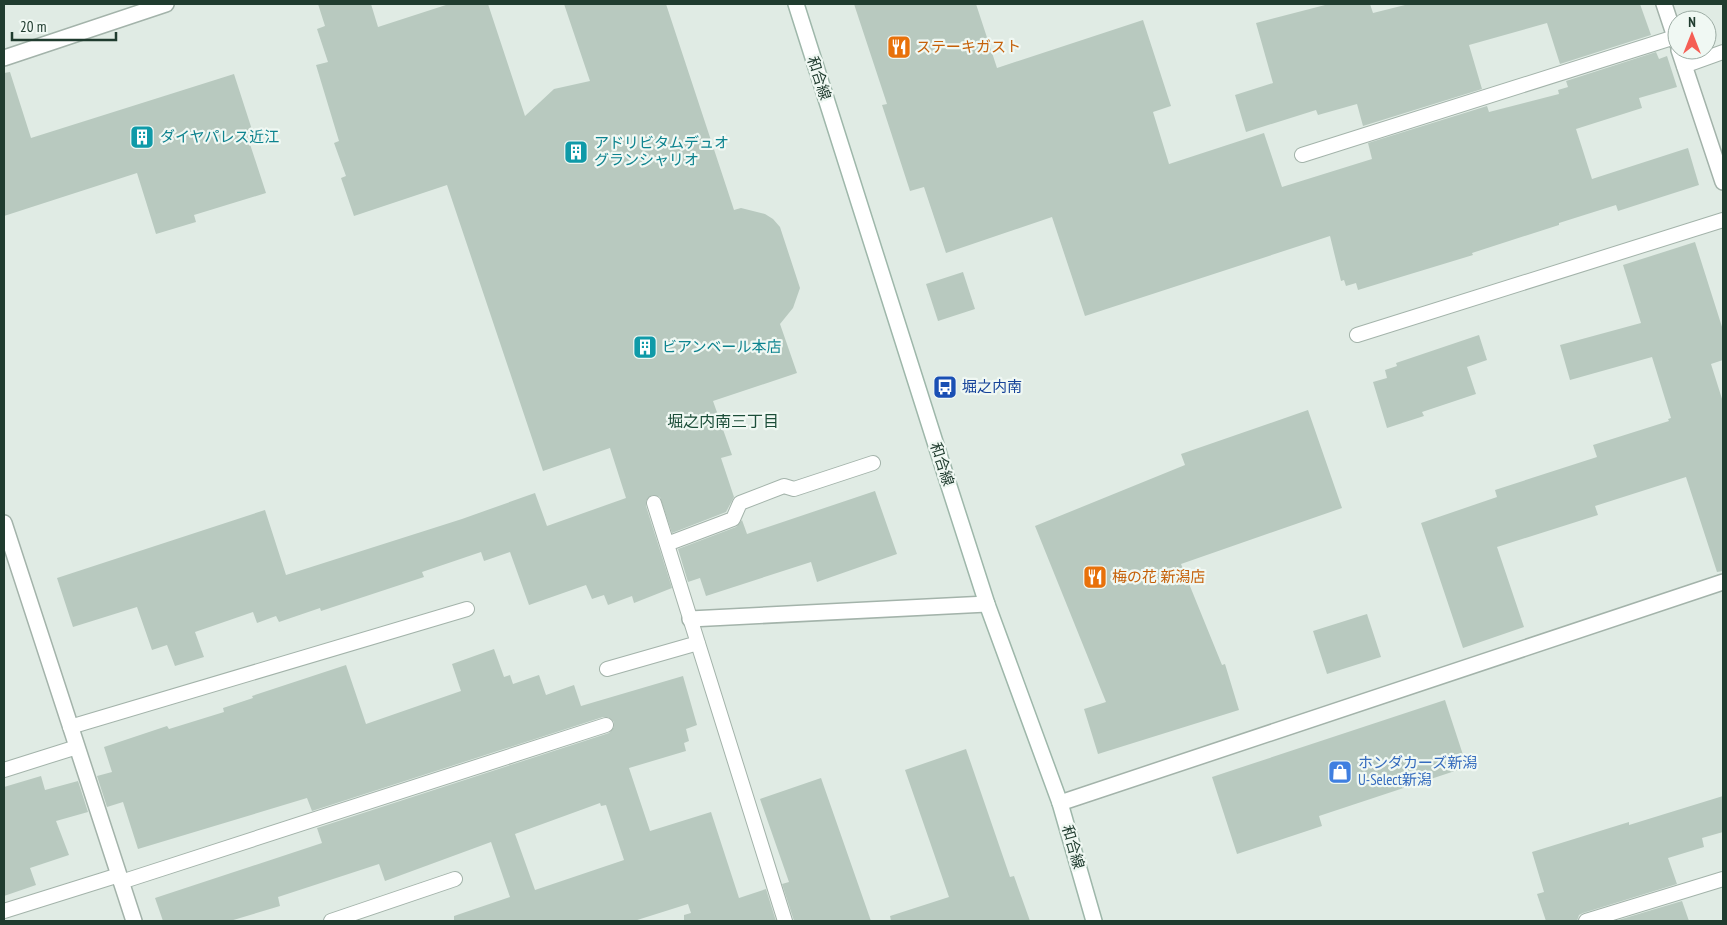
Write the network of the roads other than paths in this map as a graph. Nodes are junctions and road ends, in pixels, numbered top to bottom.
1 (166, 4) edge
2 (796, 4) edge
3 (1667, 46) edge
4 (1723, 52) edge
5 (4, 58) edge
6 (1682, 60) edge
7 (1684, 66) junction
8 (1302, 155) dead end
9 (1723, 182) edge
10 (1723, 220) edge
11 (1357, 336) dead end
12 (873, 463) dead end
13 (654, 503) dead end
14 (4, 523) edge
15 (667, 544) junction
16 (1723, 582) edge
17 (988, 604) junction
18 (467, 609) dead end
19 (690, 619) junction
20 (698, 643) junction
21 (607, 669) dead end
22 (606, 725) dead end
23 (70, 728) junction
24 (77, 747) junction
25 (4, 770) edge
26 (1060, 803) junction
27 (120, 879) junction
28 (455, 879) dead end
29 (1723, 879) edge
30 (4, 912) edge
31 (134, 921) edge
32 (331, 921) edge
33 (785, 921) edge
34 (1094, 921) edge
35 (1586, 921) edge

1 - 5 street
2 - 17 street, 和合線
3 - 8 lane
4 - 7 lane
6 - 7 street
7 - 9 street
10 - 11 lane
12 - 15 lane
13 - 15 lane
14 - 23 street
15 - 19 lane
16 - 26 street
17 - 19 street
17 - 26 street, 和合線
18 - 23 lane
19 - 20 lane
20 - 21 lane
20 - 33 lane
22 - 27 lane
23 - 24 street
24 - 25 lane
24 - 27 street
26 - 34 street, 和合線
27 - 30 lane
27 - 31 street
28 - 32 lane
29 - 35 lane

